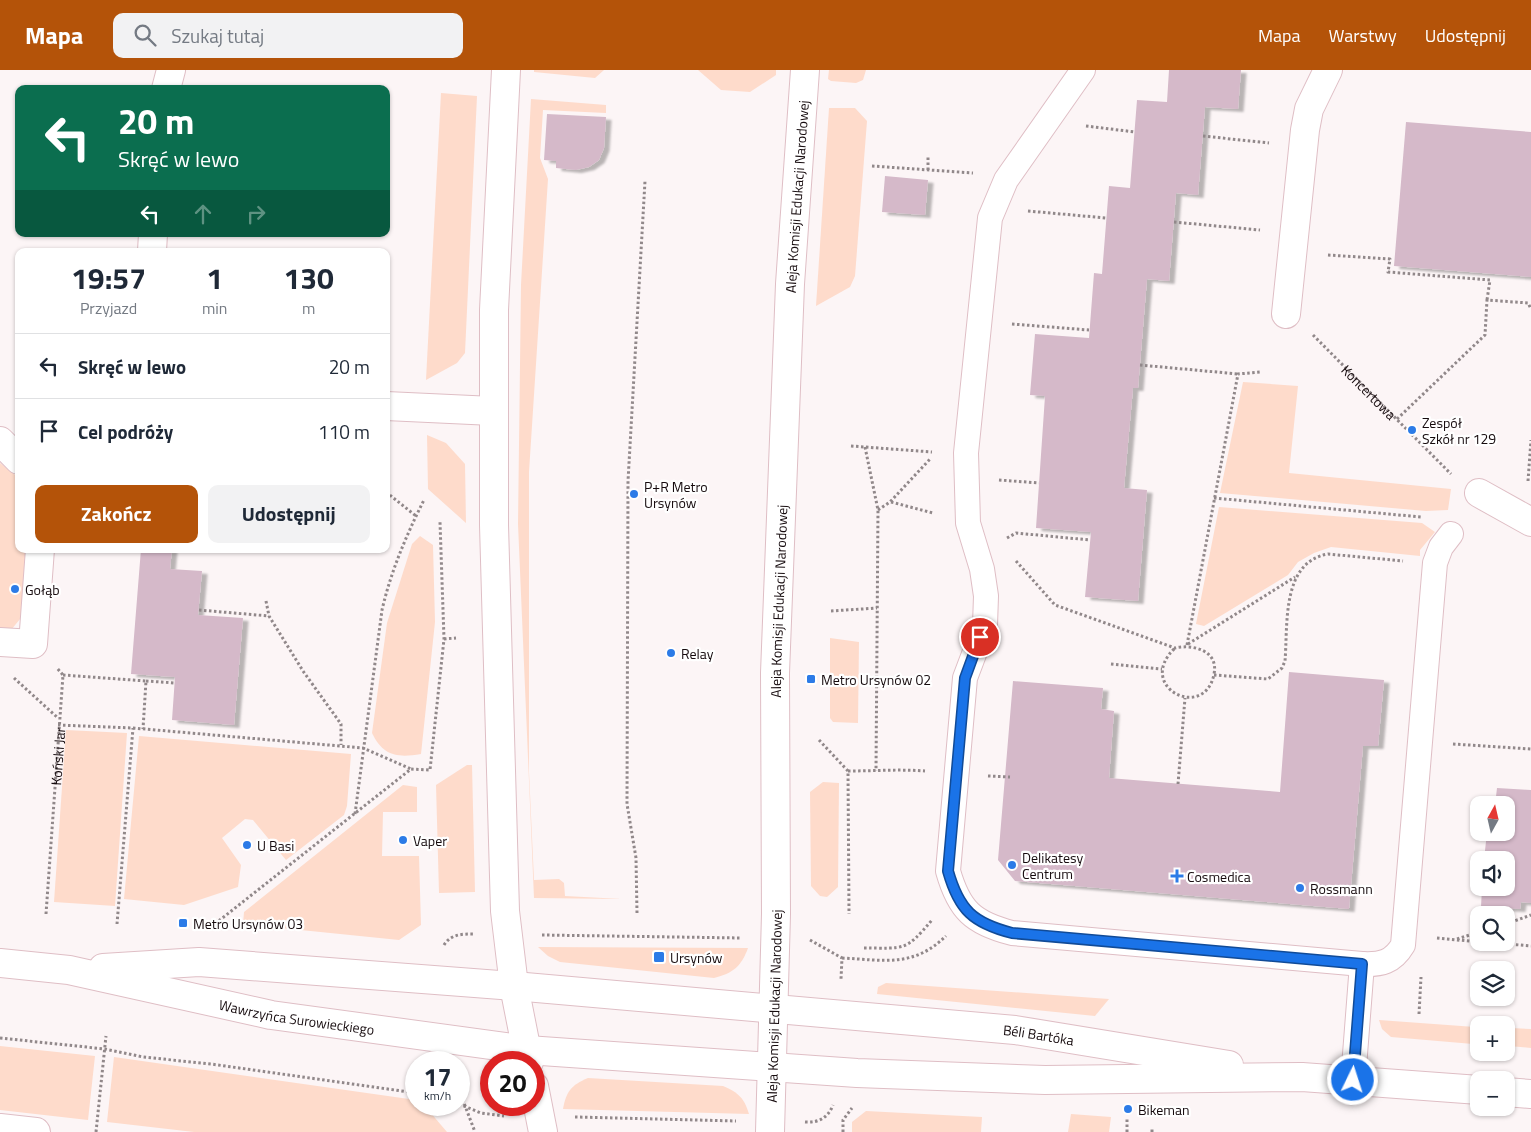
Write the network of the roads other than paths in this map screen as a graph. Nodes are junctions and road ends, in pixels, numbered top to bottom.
1 (171, 70) edge
2 (506, 70) edge
3 (805, 70) edge
4 (1083, 70) edge
5 (1328, 70) edge
6 (167, 85) edge
7 (1286, 314) dead end
8 (390, 406) edge
9 (492, 410) junction
10 (0, 441) edge
11 (15, 456) edge
12 (1479, 493) road end
13 (1531, 522) edge
14 (1451, 534) dead end
15 (40, 553) edge
16 (0, 642) edge
17 (0, 963) edge
18 (1362, 964) junction
19 (69, 970) junction
20 (514, 986) junction
21 (773, 1008) junction
22 (497, 1051) edge
23 (527, 1051) edge
24 (545, 1057) edge
25 (772, 1067) junction
26 (1302, 1076) junction
27 (1353, 1080) junction
28 (1470, 1089) edge
29 (1515, 1093) edge
30 (1531, 1094) edge
31 (540, 1116) edge
32 (0, 1128) edge
33 (36, 1132) edge
34 (543, 1132) edge
35 (770, 1132) edge

1 - 6 street
2 - 9 street
3 - 21 street, Aleja Komisji Edukacji Narodowej
4 - 18 lane
5 - 7 street
8 - 9 street
9 - 20 street
10 - 11 street
12 - 13 street
14 - 18 lane
15 - 16 street
17 - 19 street, Wawrzyńca Surowieckiego
18 - 27 lane
19 - 20 street, Wawrzyńca Surowieckiego
19 - 22 street, Wawrzyńca Surowieckiego
20 - 21 street, Béli Bartóka
20 - 23 street
21 - 25 street, Aleja Komisji Edukacji Narodowej
21 - 26 street, Béli Bartóka
24 - 25 street, Wawrzyńca Surowieckiego
25 - 26 street, Béli Bartóka
25 - 35 street, Aleja Komisji Edukacji Narodowej
26 - 27 street, Béli Bartóka
27 - 28 street, Béli Bartóka
29 - 30 street
31 - 34 street
32 - 33 street

